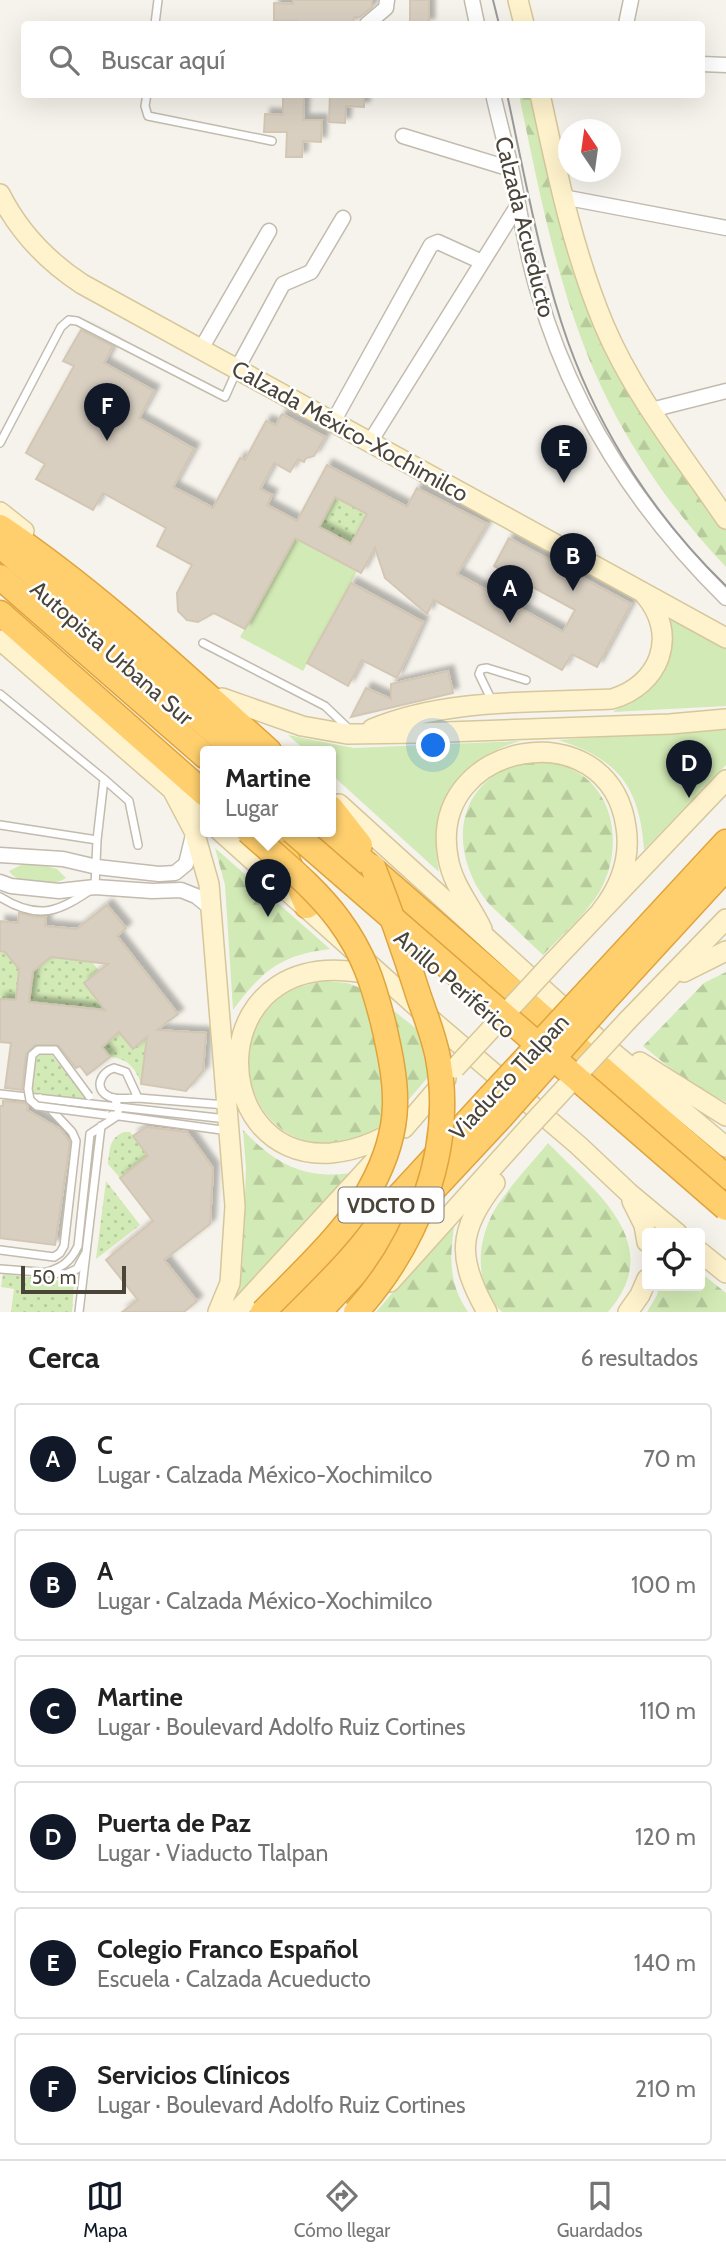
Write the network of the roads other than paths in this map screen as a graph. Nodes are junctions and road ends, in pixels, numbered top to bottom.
1 (158, 0) edge
2 (387, 0) edge
3 (472, 0) edge
4 (518, 0) edge
5 (631, 0) edge
6 (155, 21) edge
7 (371, 21) edge
8 (476, 21) edge
9 (523, 21) edge
10 (627, 21) edge
11 (705, 64) edge
12 (726, 65) edge
13 (146, 98) edge
14 (494, 98) edge
15 (541, 98) edge
16 (403, 136) dead end
17 (272, 141) dead end
18 (511, 169) junction
19 (0, 194) edge
20 (563, 197) junction
21 (518, 205) junction
22 (343, 218) dead end
23 (726, 228) edge
24 (269, 231) dead end
25 (482, 262) junction
26 (201, 349) junction
27 (237, 369) junction
28 (726, 391) edge
29 (651, 410) junction
30 (333, 422) junction
31 (370, 442) junction
32 (0, 443) edge
33 (707, 491) junction
34 (726, 505) edge
35 (0, 512) edge
36 (0, 518) edge
37 (726, 519) edge
38 (0, 527) edge
39 (27, 534) junction
40 (0, 545) edge
41 (0, 556) edge
42 (0, 577) edge
43 (0, 589) edge
44 (639, 590) junction
45 (726, 598) edge
46 (0, 613) edge
47 (726, 638) edge
48 (0, 640) edge
49 (203, 643) dead end
50 (526, 680) dead end
51 (0, 694) edge
52 (222, 698) junction
53 (494, 705) junction
54 (726, 719) edge
55 (357, 734) junction
56 (218, 746) edge
57 (230, 746) edge
58 (263, 746) edge
59 (275, 746) edge
60 (200, 751) edge
61 (200, 763) edge
62 (104, 779) junction
63 (726, 780) edge
64 (200, 790) edge
65 (336, 802) edge
66 (336, 814) edge
67 (200, 824) edge
68 (0, 825) edge
69 (202, 837) edge
70 (227, 837) edge
71 (255, 837) edge
72 (279, 837) edge
73 (284, 837) edge
74 (299, 837) edge
75 (323, 837) edge
76 (336, 837) edge
77 (97, 839) junction
78 (726, 842) edge
79 (138, 845) dead end
80 (0, 855) edge
81 (97, 867) junction
82 (726, 868) edge
83 (0, 882) edge
84 (96, 887) junction
85 (0, 897) edge
86 (307, 906) junction
87 (212, 909) junction
88 (601, 911) junction
89 (726, 919) edge
90 (486, 939) junction
91 (726, 951) edge
92 (388, 980) junction
93 (658, 990) junction
94 (598, 994) junction
95 (610, 1049) junction
96 (0, 1094) edge
97 (40, 1098) junction
98 (114, 1098) junction
99 (138, 1098) junction
100 (102, 1106) junction
101 (496, 1107) junction
102 (118, 1112) junction
103 (726, 1116) edge
104 (228, 1118) junction
105 (413, 1118) junction
106 (101, 1126) junction
107 (525, 1132) junction
108 (726, 1147) edge
109 (726, 1177) edge
110 (726, 1188) edge
111 (629, 1193) junction
112 (726, 1208) edge
113 (726, 1219) edge
114 (645, 1228) edge
115 (671, 1228) edge
116 (0, 1250) edge
117 (87, 1251) junction
118 (705, 1256) edge
119 (0, 1269) edge
120 (44, 1273) junction
121 (726, 1273) edge
122 (642, 1290) edge
123 (79, 1312) edge
124 (218, 1312) edge
125 (236, 1312) edge
126 (264, 1312) edge
127 (292, 1312) edge
128 (319, 1312) edge
129 (356, 1312) edge
130 (364, 1312) edge
131 (487, 1312) edge
132 (628, 1312) edge

1 - 6 lane
2 - 7 street
3 - 8 street
4 - 9 main road
5 - 10 street
11 - 12 street
13 - 17 lane
14 - 18 street, Calzada Acueducto
15 - 20 main road, Calzada Acueducto
16 - 18 street
18 - 21 street, Calzada Acueducto
19 - 26 main road, Calzada México-Xochimilco
20 - 23 street
20 - 29 main road, Calzada Acueducto
21 - 25 street
21 - 45 street, Calzada Acueducto
22 - 27 street
24 - 26 street
25 - 30 street
25 - 31 street
26 - 27 main road, Calzada México-Xochimilco
27 - 30 main road, Calzada México-Xochimilco
27 - 32 lane
28 - 29 street
29 - 33 main road, Calzada Acueducto
30 - 31 main road, Calzada México-Xochimilco
31 - 44 main road, Calzada México-Xochimilco
33 - 34 main road
33 - 37 main road, Calzada Acueducto
35 - 39 main road
36 - 39 highway
38 - 58 highway
39 - 52 main road
40 - 57 highway
41 - 56 highway, Autopista Urbana Sur
42 - 60 highway, Autopista Urbana Sur
43 - 61 highway
44 - 47 main road, Calzada México-Xochimilco
44 - 53 main road
46 - 64 highway
48 - 67 main road
49 - 55 lane
50 - 53 lane
51 - 62 lane
52 - 55 main road
52 - 59 main road
53 - 55 main road
54 - 55 main road
62 - 77 lane
62 - 79 lane
63 - 88 main road
65 - 90 main road
66 - 129 highway, bridge
67 - 81 street
68 - 77 lane
69 - 87 main road
70 - 86 main road
71 - 126 highway, bridge
72 - 86 highway
73 - 113 highway, Anillo Periférico
74 - 112 highway, bridge
75 - 110 highway, bridge
76 - 109 highway, Anillo Periférico
77 - 81 lane
78 - 94 highway, Viaducto Tlalpan / VDCTO D
80 - 81 street
81 - 84 lane
82 - 94 highway, Viaducto Tlalpan / VDCTO D
83 - 84 street
84 - 85 lane
84 - 87 street
86 - 92 main road
87 - 104 main road
88 - 90 main road
88 - 105 main road, Viaducto Tlalpan, bridge
89 - 93 main road
90 - 95 main road
91 - 93 main road
92 - 105 main road
92 - 111 main road
93 - 107 main road, bridge
94 - 101 highway, Viaducto Tlalpan / VDCTO D, bridge
95 - 103 main road
95 - 108 main road
96 - 97 lane
97 - 100 lane
97 - 116 lane
98 - 99 lane
98 - 99 lane
98 - 102 lane
99 - 104 lane
100 - 102 lane
100 - 102 lane, bridge
101 - 127 highway, Viaducto Tlalpan / VDCTO D
101 - 128 highway, Viaducto Tlalpan / VDCTO D
102 - 104 lane
102 - 106 lane
104 - 124 main road
105 - 125 main road, Viaducto Tlalpan
106 - 117 lane
106 - 120 lane
107 - 130 main road
107 - 131 main road
111 - 114 main road
111 - 115 main road
117 - 120 lane
117 - 123 lane
118 - 121 main road
119 - 120 lane
122 - 132 main road

